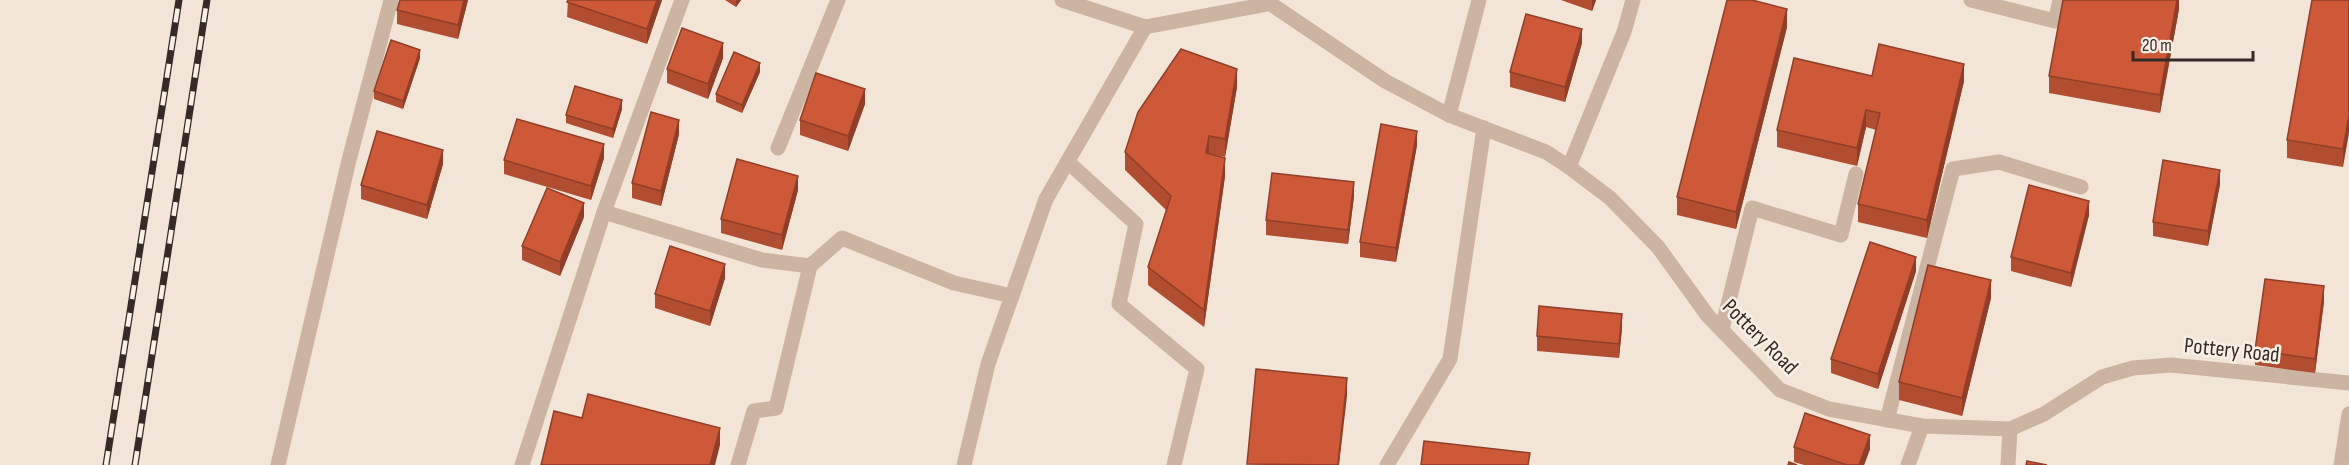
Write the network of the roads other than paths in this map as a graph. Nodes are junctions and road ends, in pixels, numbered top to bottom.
1 (391, 0) edge
2 (682, 0) edge
3 (838, 0) edge
4 (1062, 0) edge
5 (1479, 0) edge
6 (1633, 0) edge
7 (1971, 0) edge
8 (2060, 0) edge
9 (1267, 2) edge
10 (1145, 27) junction
11 (1449, 115) junction
12 (1484, 128) junction
13 (778, 148) dead end
14 (1068, 162) junction
15 (1569, 167) junction
16 (1856, 174) dead end
17 (2081, 187) dead end
18 (604, 212) junction
19 (810, 266) junction
20 (1012, 296) junction
21 (1722, 329) junction
22 (2349, 383) edge
23 (2349, 414) edge
24 (1887, 420) junction
25 (1922, 426) junction
26 (2010, 429) junction
27 (278, 465) edge
28 (522, 465) edge
29 (738, 465) edge
30 (964, 465) edge
31 (1174, 465) edge
32 (1387, 465) edge
33 (1908, 465) edge
34 (2008, 465) edge
35 (2342, 465) edge

1 - 27 street
2 - 18 street
3 - 13 street
4 - 10 street
5 - 11 street
6 - 15 street
7 - 8 street
9 - 10 street
9 - 11 street, Pottery Road
10 - 14 street
11 - 12 street, Pottery Road
12 - 15 street, Pottery Road
12 - 32 street
14 - 20 street
14 - 31 street
15 - 21 street, Pottery Road
16 - 21 street
17 - 24 street
18 - 19 street
18 - 28 street
19 - 20 street
19 - 29 street
20 - 30 street
21 - 24 street, Pottery Road
22 - 26 street, Pottery Road
23 - 35 street
24 - 25 street, Pottery Road
25 - 26 street, Pottery Road
25 - 33 street
26 - 34 street

